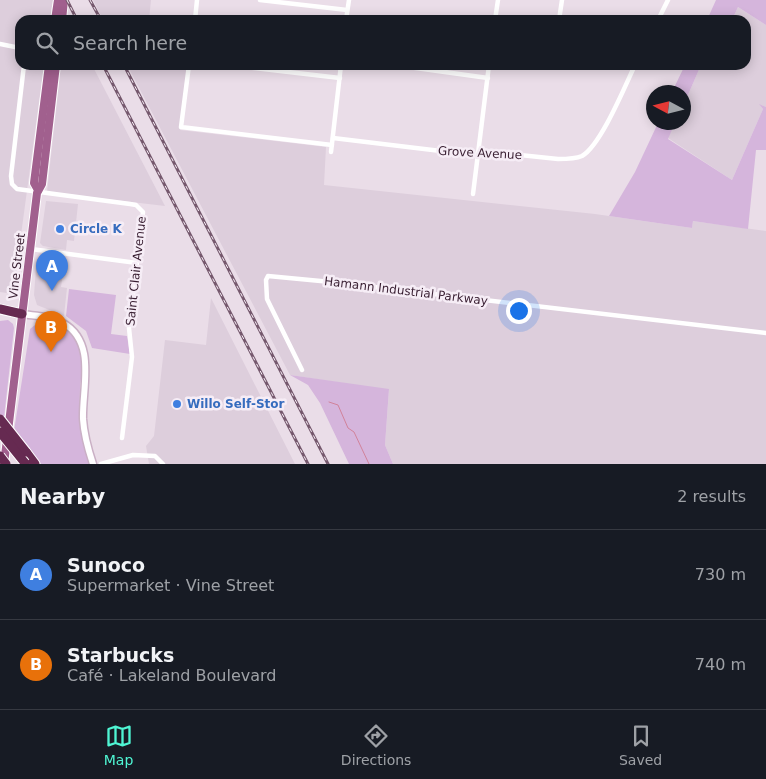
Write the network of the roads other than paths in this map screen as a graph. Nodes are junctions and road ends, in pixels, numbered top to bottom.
1 (58, 0) edge
2 (64, 0) edge
3 (197, 0) edge
4 (260, 0) edge
5 (349, 0) edge
6 (498, 0) edge
7 (562, 0) edge
8 (668, 0) edge
9 (347, 10) junction
10 (56, 15) edge
11 (62, 15) edge
12 (195, 15) edge
13 (346, 15) edge
14 (496, 15) edge
15 (560, 15) edge
16 (660, 15) edge
17 (0, 44) edge
18 (15, 47) edge
19 (23, 70) edge
20 (48, 70) edge
21 (55, 70) edge
22 (188, 70) edge
23 (270, 70) edge
24 (341, 70) edge
25 (430, 70) edge
26 (489, 70) edge
27 (632, 70) edge
28 (340, 78) junction
29 (488, 78) junction
30 (332, 138) junction
31 (332, 145) junction
32 (331, 152) dead end
33 (478, 153) junction
34 (38, 192) junction
35 (473, 194) dead end
36 (30, 249) junction
37 (137, 263) junction
38 (0, 309) edge
39 (22, 314) junction
40 (0, 316) edge
41 (766, 333) edge
42 (302, 370) dead end
43 (0, 419) edge
44 (0, 432) edge
45 (122, 438) dead end
46 (0, 456) edge
47 (25, 463) edge
48 (5, 464) edge
49 (36, 464) edge
50 (92, 464) edge
51 (101, 464) edge
52 (163, 464) edge

1 - 10 main road
2 - 11 main road
3 - 12 street
4 - 9 street
5 - 9 street
6 - 14 street
7 - 15 street
8 - 16 street
9 - 13 street
17 - 18 street
19 - 34 street
20 - 34 main road, Vine Street
21 - 34 main road, Vine Street
22 - 31 street
23 - 28 street
24 - 28 street
25 - 29 street
26 - 29 street
27 - 33 street, Grove Avenue
28 - 30 street
29 - 33 street
30 - 31 street
30 - 33 street, Grove Avenue
31 - 32 street
33 - 35 street
34 - 36 main road, Vine Street
34 - 37 street, Saint Clair Avenue
36 - 37 street
36 - 39 main road, Vine Street
37 - 45 street, Saint Clair Avenue
38 - 39 highway
39 - 40 highway
39 - 48 main road, Vine Street
39 - 50 street
41 - 42 street, Hamann Industrial Parkway
43 - 49 highway, bridge
44 - 47 highway, bridge
46 - 48 highway, bridge
51 - 52 street

